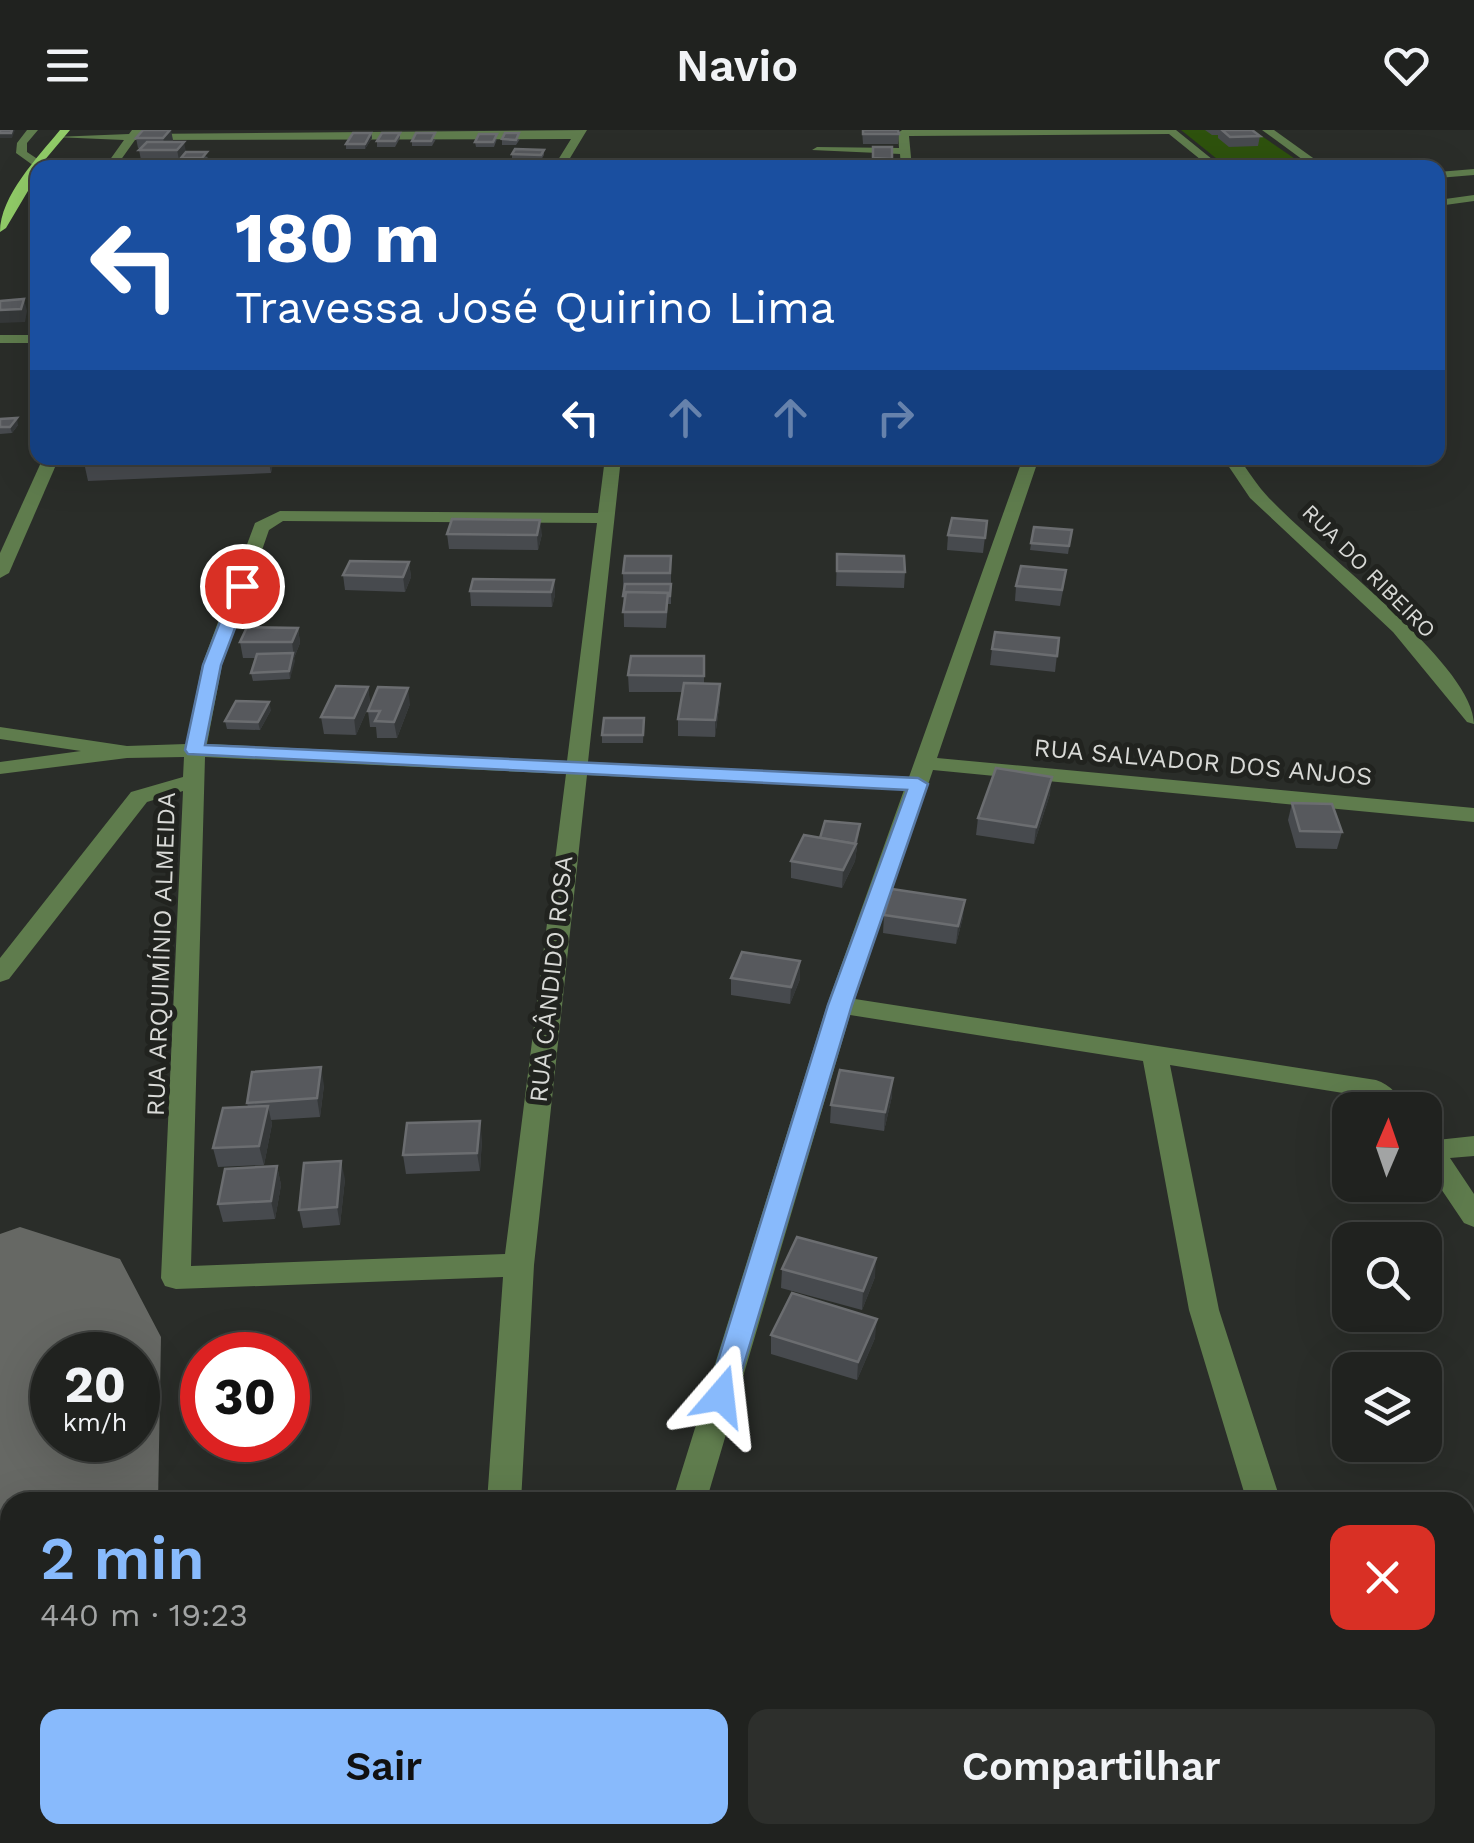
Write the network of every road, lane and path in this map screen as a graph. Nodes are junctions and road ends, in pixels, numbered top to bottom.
1 (33, 130) edge
2 (1170, 130) edge
3 (1267, 130) edge
4 (580, 133) edge
5 (62, 134) edge
6 (135, 134) edge
7 (297, 134) edge
8 (816, 150) dead end
9 (906, 151) junction
10 (32, 160) edge
11 (41, 160) edge
12 (114, 160) edge
13 (563, 160) edge
14 (907, 160) edge
15 (1208, 160) edge
16 (1310, 160) edge
17 (1474, 172) edge
18 (1445, 174) edge
19 (30, 177) edge
20 (1474, 198) edge
21 (1445, 202) edge
22 (0, 228) edge
23 (30, 339) edge
24 (5, 341) edge
25 (48, 465) edge
26 (612, 465) edge
27 (1029, 465) edge
28 (1236, 465) edge
29 (605, 518) junction
30 (0, 573) edge
31 (1474, 718) edge
32 (0, 733) edge
33 (195, 750) junction
34 (127, 752) junction
35 (0, 768) edge
36 (575, 768) junction
37 (922, 774) junction
38 (195, 780) junction
39 (1474, 816) edge
40 (0, 974) edge
41 (840, 1005) junction
42 (1155, 1056) junction
43 (1379, 1092) edge
44 (1442, 1146) edge
45 (1474, 1146) edge
46 (1442, 1167) edge
47 (1474, 1216) edge
48 (519, 1266) junction
49 (505, 1492) edge
50 (692, 1492) edge
51 (1261, 1492) edge

1 - 10 street
2 - 9 street
2 - 15 street
3 - 16 street
4 - 7 street
4 - 13 street
5 - 6 street
5 - 11 main road
6 - 7 street
6 - 12 street
8 - 9 street
9 - 14 street
17 - 18 street
19 - 22 main road
20 - 21 street
23 - 24 street
25 - 30 street
26 - 29 street, RUA CÂNDIDO ROSA
27 - 37 street
28 - 31 street, RUA DO RIBEIRO
29 - 33 street, RUA ARQUIMÍNIO ALMEIDA
29 - 36 street, RUA CÂNDIDO ROSA
32 - 34 street
33 - 34 street, RUA SALVADOR DOS ANJOS
33 - 36 street, RUA SALVADOR DOS ANJOS
33 - 38 street, RUA ARQUIMÍNIO ALMEIDA
34 - 35 street
36 - 37 street, RUA SALVADOR DOS ANJOS
36 - 48 street, RUA CÂNDIDO ROSA
37 - 39 street, RUA SALVADOR DOS ANJOS
37 - 41 street
38 - 40 street
38 - 48 street, RUA ARQUIMÍNIO ALMEIDA
41 - 42 street
41 - 50 street
42 - 43 street
42 - 51 street
44 - 45 street
46 - 47 street
48 - 49 street, RUA CÂNDIDO ROSA

